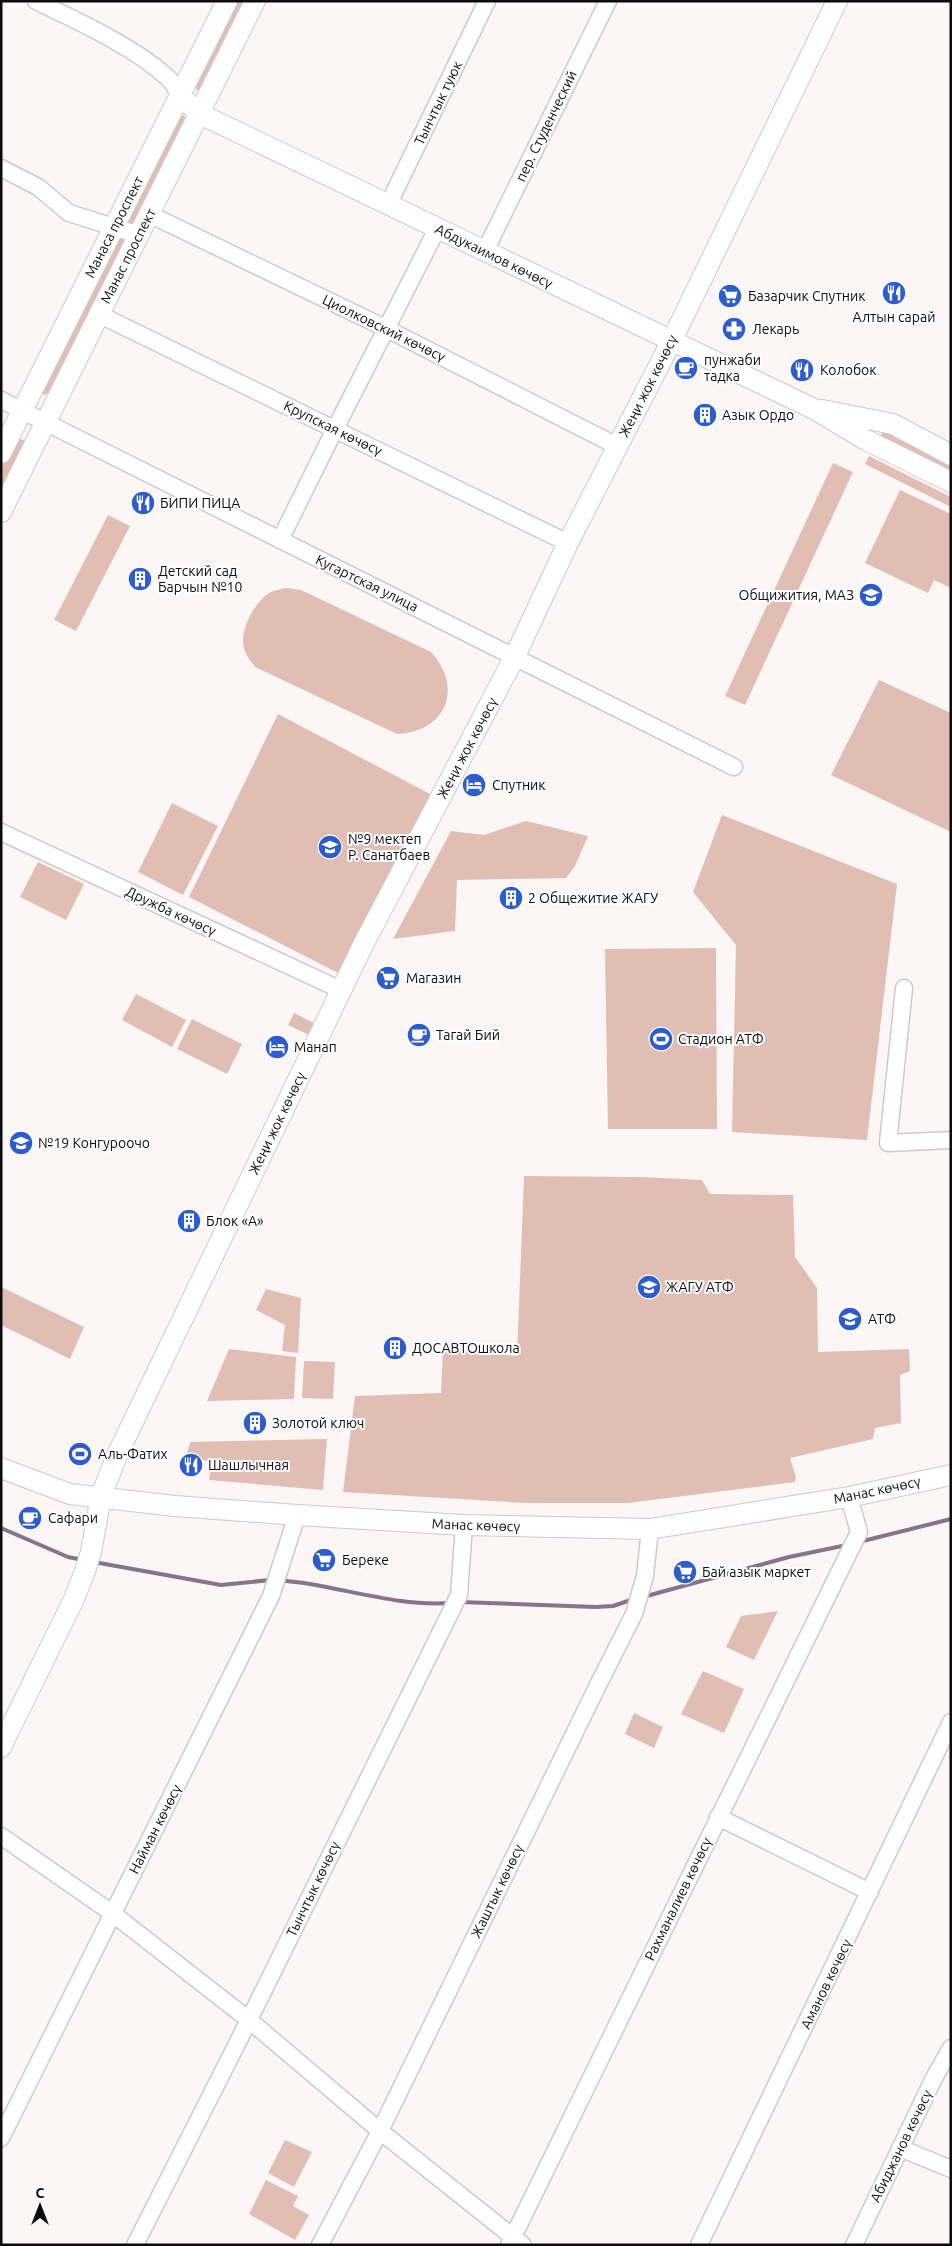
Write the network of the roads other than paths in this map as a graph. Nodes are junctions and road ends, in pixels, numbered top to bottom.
1 (36, 1) edge
2 (227, 1) edge
3 (255, 1) edge
4 (487, 1) edge
5 (608, 1) edge
6 (837, 1) edge
7 (180, 96) junction
8 (200, 114) junction
9 (1, 168) edge
10 (388, 204) junction
11 (149, 214) junction
12 (114, 227) junction
13 (437, 229) junction
14 (139, 235) junction
15 (485, 251) junction
16 (98, 314) junction
17 (385, 328) junction
18 (671, 342) junction
19 (1, 400) edge
20 (814, 409) junction
21 (22, 411) junction
22 (45, 423) junction
23 (334, 429) junction
24 (617, 446) junction
25 (1, 453) edge
26 (951, 455) edge
27 (951, 482) edge
28 (1, 512) edge
29 (280, 540) junction
30 (568, 543) junction
31 (515, 656) junction
32 (734, 767) dead end
33 (1, 832) edge
34 (904, 988) dead end
35 (342, 990) junction
36 (951, 1140) edge
37 (1, 1468) edge
38 (951, 1475) edge
39 (101, 1496) junction
40 (849, 1497) junction
41 (297, 1516) junction
42 (464, 1525) junction
43 (650, 1529) junction
44 (951, 1722) edge
45 (1, 1747) edge
46 (718, 1817) junction
47 (1, 1836) edge
48 (870, 1892) junction
49 (112, 1913) junction
50 (249, 2020) junction
51 (951, 2048) edge
52 (380, 2131) junction
53 (1, 2138) edge
54 (900, 2148) junction
55 (951, 2169) edge
56 (515, 2242) edge
57 (135, 2245) edge
58 (320, 2245) edge
59 (699, 2245) edge
60 (854, 2245) edge

1 - 7 street
2 - 7 main road, Манаса проспект
3 - 8 main road, Манас проспект
4 - 10 street, Тынчтык туюк
5 - 15 street, пер. Студенческий
6 - 18 main road, Жеңи жок көчөсү
7 - 8 main road, Абдукаимов көчөсү
7 - 12 main road, Манаса проспект
8 - 10 main road, Абдукаимов көчөсү
8 - 11 main road, Манас проспект
9 - 12 street
10 - 13 main road, Абдукаимов көчөсү
11 - 14 main road, Манас проспект
11 - 17 street, Циолковский көчөсү
12 - 14 street
12 - 21 main road, Манаса проспект
13 - 15 main road, Абдукаимов көчөсү
13 - 17 street
14 - 16 main road, Манас проспект
15 - 18 main road, Абдукаимов көчөсү
16 - 22 main road, Манас проспект
16 - 23 street, Крупская көчөсү
17 - 23 street
17 - 24 street, Циолковский көчөсү
18 - 20 main road, Абдукаимов көчөсү
18 - 24 main road, Жеңи жок көчөсү
19 - 21 street, Кугартская улица
20 - 26 main road, Абдукаимов көчөсү
20 - 27 main road, Абдукаимов көчөсү
21 - 22 street, Кугартская улица
21 - 25 main road, Манаса проспект
22 - 28 main road, Манас проспект
22 - 29 street, Кугартская улица
23 - 29 street
23 - 30 street, Крупская көчөсү
24 - 30 main road, Жеңи жок көчөсү
29 - 31 street, Кугартская улица
30 - 31 main road, Жеңи жок көчөсү
31 - 32 street, Кугартская улица
31 - 35 main road, Жеңи жок көчөсү
33 - 35 street, Дружба көчөсү
34 - 36 street
35 - 39 main road, Жеңи жок көчөсү
37 - 39 main road, Манас көчөсү
38 - 40 main road, Манас көчөсү
39 - 41 main road, Манас көчөсү
39 - 45 main road, Жеңи жок көчөсү
40 - 43 main road, Манас көчөсү
40 - 46 street, Рахманалиев көчөсү
41 - 42 main road, Манас көчөсү
41 - 49 street, Найман көчөсү
42 - 43 main road, Манас көчөсү
42 - 50 street, Тынчтык көчөсү
43 - 52 street, Жаштык көчөсү
44 - 48 street, Аманов көчөсү
46 - 48 street
46 - 56 street, Рахманалиев көчөсү
47 - 49 street
48 - 59 street, Аманов көчөсү
49 - 50 street
49 - 53 street, Найман көчөсү
50 - 52 street
50 - 57 street, Тынчтык көчөсү
51 - 54 street, Абиджанов көчөсү
52 - 56 street
52 - 58 street, Жаштык көчөсү
54 - 55 street
54 - 60 street, Абиджанов көчөсү

